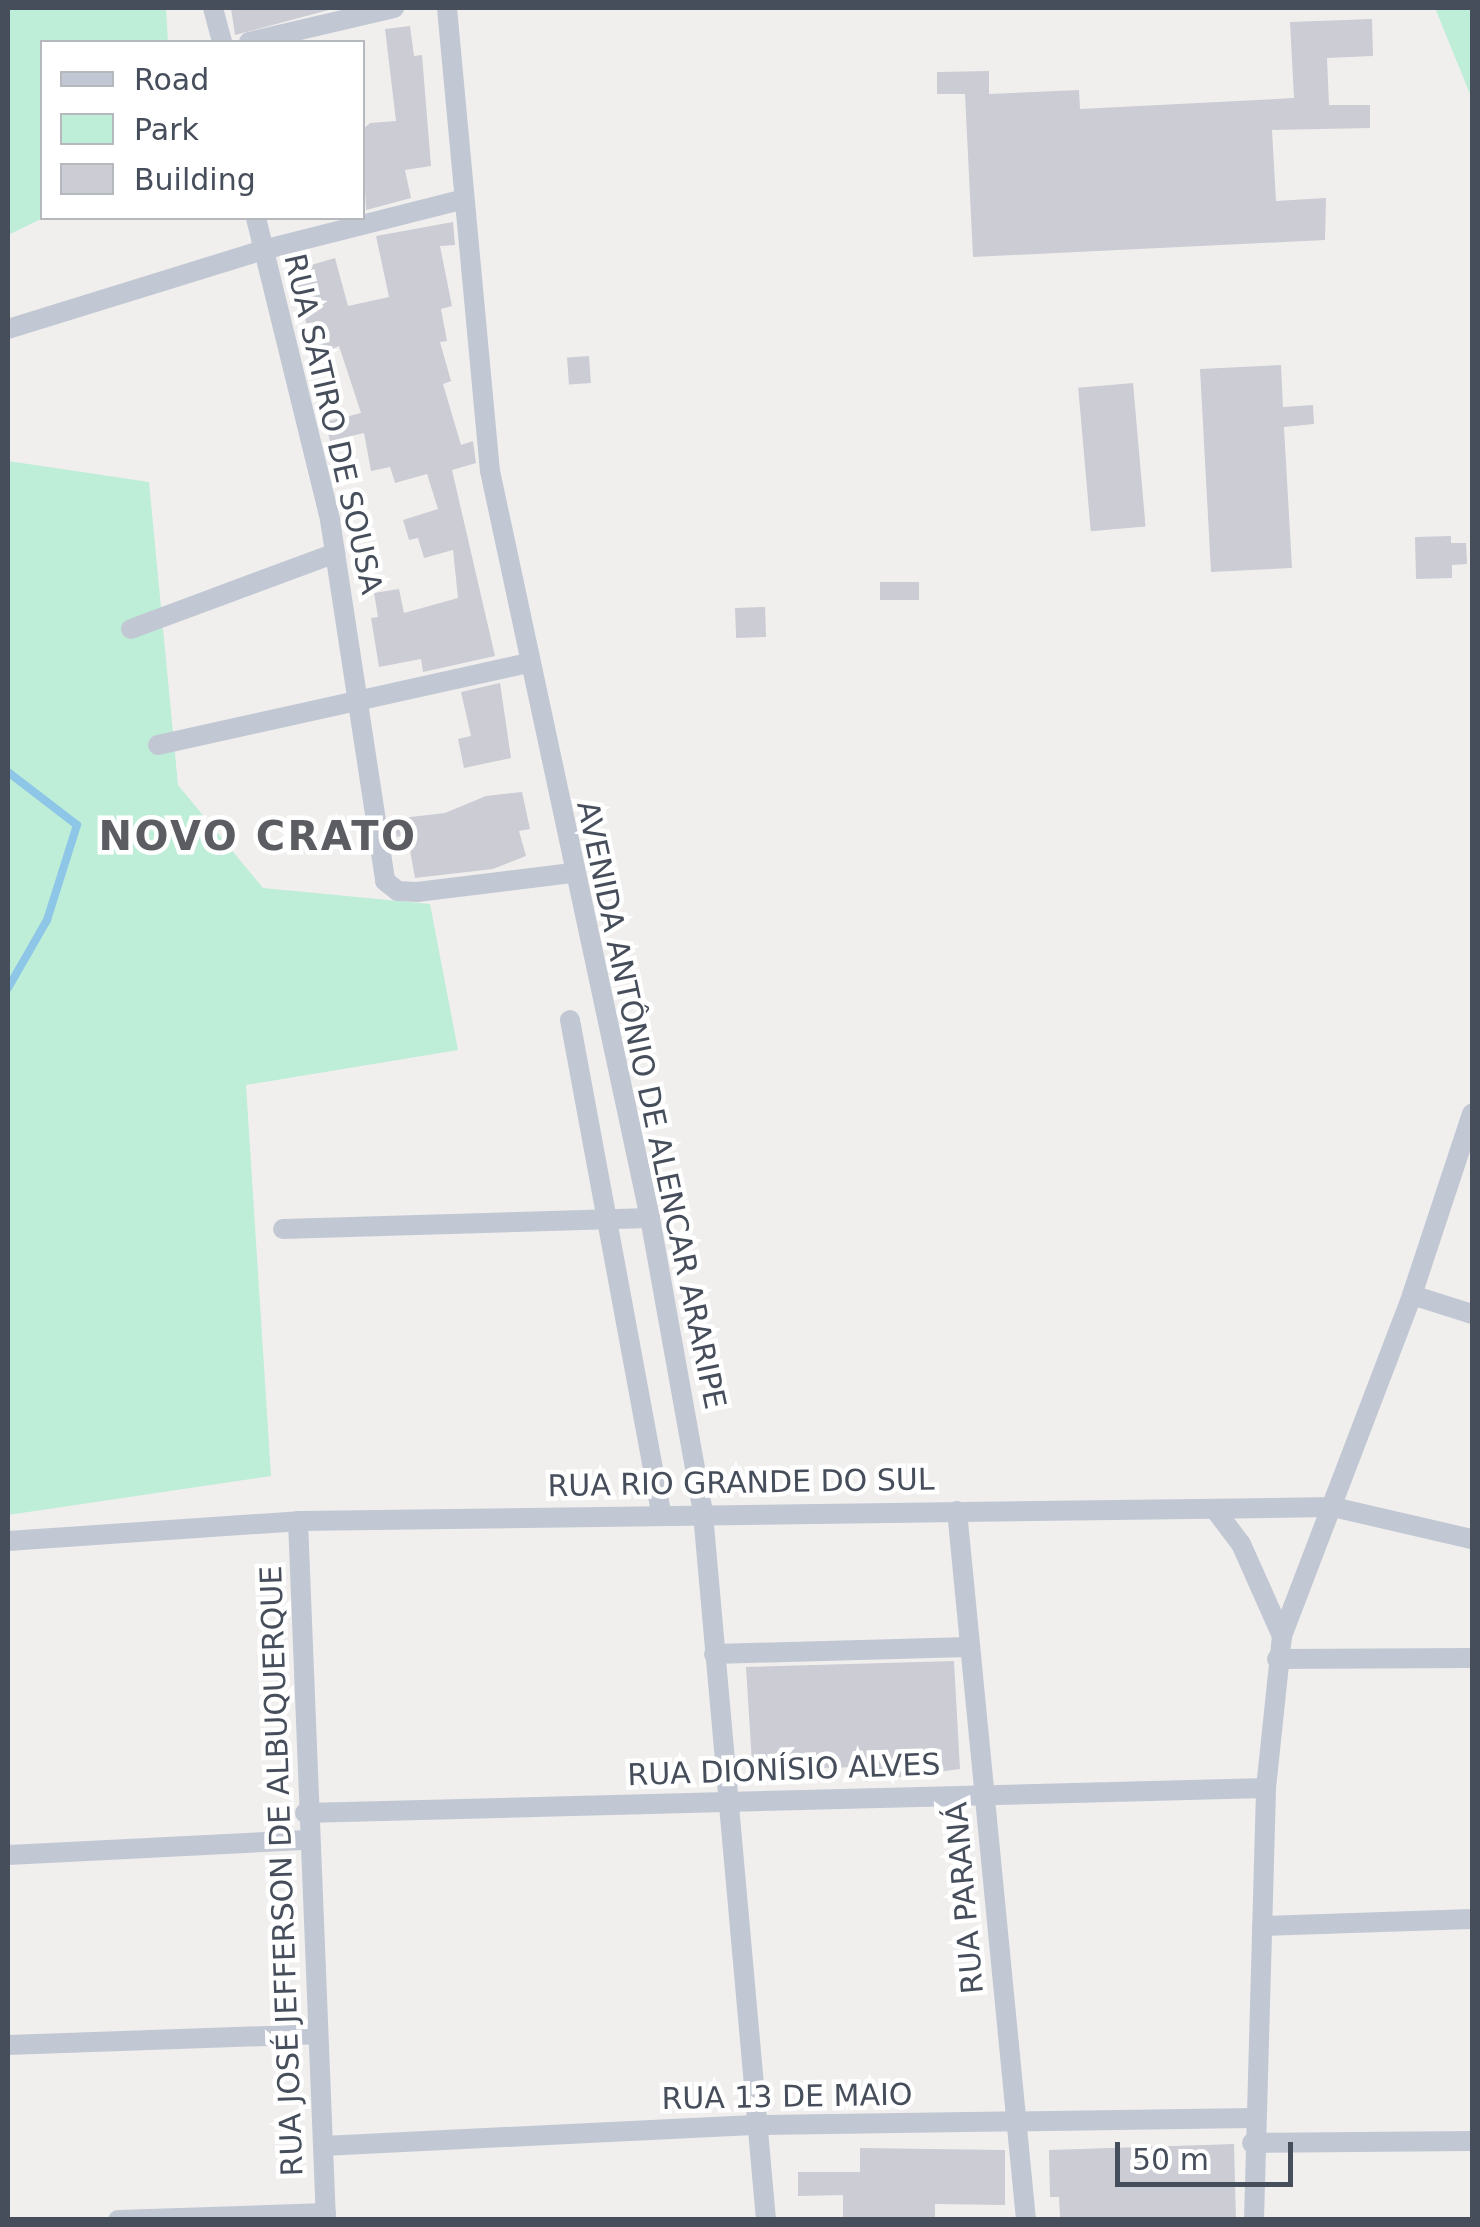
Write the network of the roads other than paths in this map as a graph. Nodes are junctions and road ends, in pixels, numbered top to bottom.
1 (214, 8) edge
2 (394, 8) edge
3 (447, 8) edge
4 (220, 36) edge
5 (258, 40) edge
6 (464, 199) junction
7 (256, 220) edge
8 (263, 250) junction
9 (8, 329) edge
10 (335, 554) junction
11 (131, 629) dead end
12 (528, 664) junction
13 (358, 700) junction
14 (158, 745) dead end
15 (572, 873) junction
16 (570, 1020) dead end
17 (1472, 1114) edge
18 (650, 1218) junction
19 (610, 1220) junction
20 (283, 1230) dead end
21 (1412, 1295) junction
22 (1472, 1314) edge
23 (1333, 1508) junction
24 (957, 1511) junction
25 (1216, 1511) junction
26 (660, 1512) junction
27 (703, 1514) junction
28 (298, 1521) junction
29 (1472, 1539) edge
30 (8, 1541) edge
31 (1282, 1636) junction
32 (968, 1647) junction
33 (714, 1654) junction
34 (1472, 1658) edge
35 (1277, 1659) junction
36 (1266, 1788) junction
37 (985, 1792) junction
38 (731, 1804) junction
39 (305, 1813) junction
40 (307, 1840) junction
41 (8, 1855) edge
42 (1472, 1919) edge
43 (1262, 1926) junction
44 (317, 2034) junction
45 (8, 2044) edge
46 (1252, 2118) junction
47 (1017, 2124) junction
48 (758, 2125) junction
49 (1472, 2141) edge
50 (1252, 2143) junction
51 (323, 2146) junction
52 (326, 2216) edge
53 (118, 2220) edge
54 (766, 2220) edge
55 (1026, 2220) edge
56 (1254, 2220) edge

1 - 4 street
2 - 5 street
3 - 6 street, AVENIDA ANTÔNIO DE ALENCAR ARARIPE
6 - 8 street
6 - 12 street, AVENIDA ANTÔNIO DE ALENCAR ARARIPE
7 - 8 street, RUA SATIRO DE SOUSA
8 - 9 street
8 - 10 street, RUA SATIRO DE SOUSA
10 - 11 street
10 - 13 street, RUA SATIRO DE SOUSA
12 - 13 street
12 - 15 street, AVENIDA ANTÔNIO DE ALENCAR ARARIPE
13 - 14 street
13 - 15 street, RUA SATIRO DE SOUSA
15 - 18 street, AVENIDA ANTÔNIO DE ALENCAR ARARIPE
16 - 19 street
17 - 21 street
18 - 19 street
18 - 27 street, AVENIDA ANTÔNIO DE ALENCAR ARARIPE
19 - 20 street
19 - 26 street
21 - 22 street
21 - 23 street
23 - 25 street, RUA RIO GRANDE DO SUL
23 - 29 street, RUA RIO GRANDE DO SUL
23 - 31 street
24 - 25 street, RUA RIO GRANDE DO SUL
24 - 27 street, RUA RIO GRANDE DO SUL
24 - 32 street, RUA PARANÁ
25 - 31 street
26 - 27 street, RUA RIO GRANDE DO SUL
26 - 28 street, RUA RIO GRANDE DO SUL
27 - 33 street, AVENIDA ANTÔNIO DE ALENCAR ARARIPE
28 - 30 street, RUA RIO GRANDE DO SUL
28 - 39 street, RUA JOSÉ JEFFERSON DE ALBUQUERQUE
31 - 35 street
32 - 33 street
32 - 37 street, RUA PARANÁ
33 - 38 street, AVENIDA ANTÔNIO DE ALENCAR ARARIPE
34 - 35 street
35 - 36 street
36 - 37 street, RUA DIONÍSIO ALVES
36 - 43 street
37 - 38 street, RUA DIONÍSIO ALVES
37 - 47 street, RUA PARANÁ
38 - 39 street, RUA DIONÍSIO ALVES
38 - 48 street, AVENIDA ANTÔNIO DE ALENCAR ARARIPE
39 - 40 street, RUA JOSÉ JEFFERSON DE ALBUQUERQUE
40 - 41 street
40 - 44 street, RUA JOSÉ JEFFERSON DE ALBUQUERQUE
42 - 43 street
43 - 46 street
44 - 45 street
44 - 51 street, RUA JOSÉ JEFFERSON DE ALBUQUERQUE
46 - 47 street, RUA 13 DE MAIO
46 - 50 street
47 - 48 street, RUA 13 DE MAIO
47 - 55 street, RUA PARANÁ
48 - 51 street, RUA 13 DE MAIO
48 - 54 street, AVENIDA ANTÔNIO DE ALENCAR ARARIPE
49 - 50 street
50 - 56 street
51 - 52 street, RUA JOSÉ JEFFERSON DE ALBUQUERQUE
52 - 53 street

